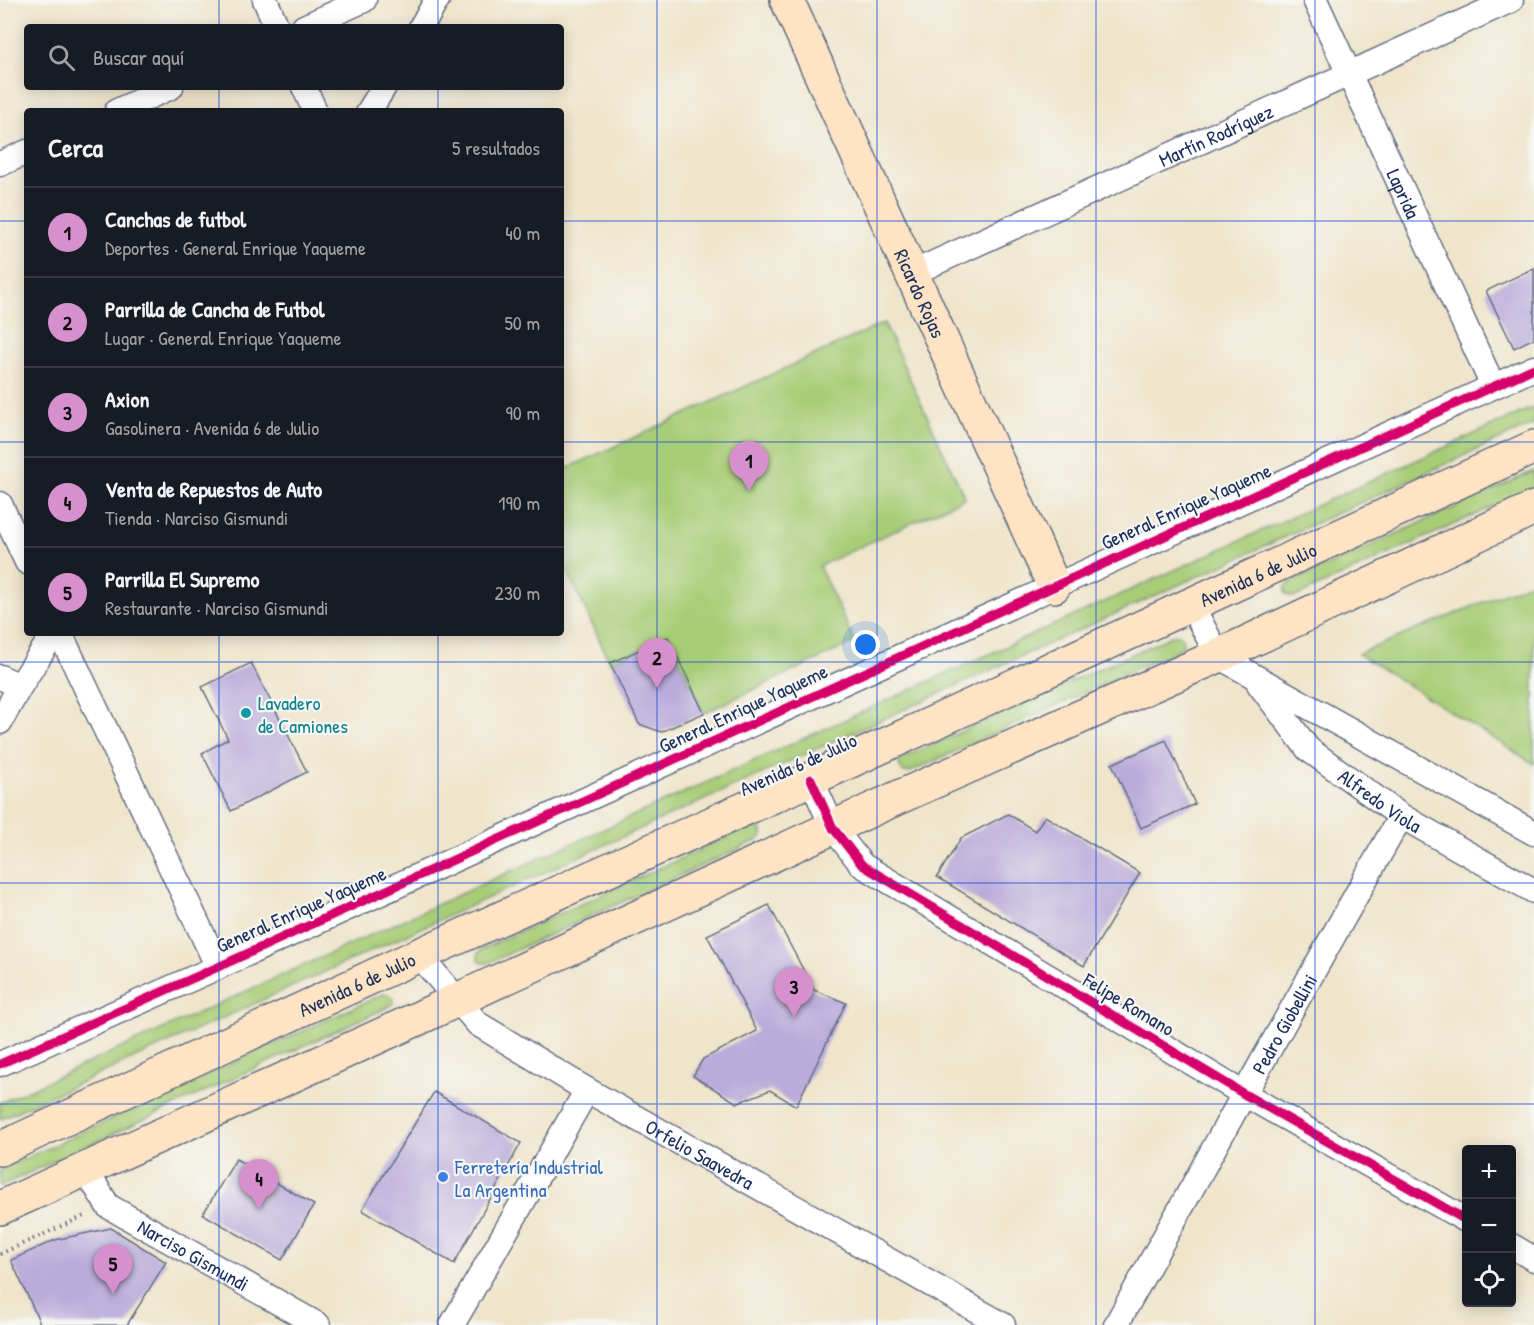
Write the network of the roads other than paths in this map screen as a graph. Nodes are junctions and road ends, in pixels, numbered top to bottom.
1 (265, 0) edge
2 (364, 0) edge
3 (437, 0) edge
4 (787, 0) edge
5 (796, 0) edge
6 (1315, 0) edge
7 (1511, 0) edge
8 (276, 24) edge
9 (311, 24) edge
10 (423, 24) edge
11 (1349, 74) junction
12 (164, 90) edge
13 (305, 90) edge
14 (382, 90) edge
15 (124, 108) edge
16 (314, 108) edge
17 (371, 108) edge
18 (24, 153) edge
19 (0, 164) edge
20 (919, 270) junction
21 (1534, 368) edge
22 (1493, 386) junction
23 (1534, 447) edge
24 (0, 504) edge
25 (1534, 508) edge
26 (24, 556) edge
27 (1058, 585) junction
28 (1191, 604) junction
29 (51, 636) edge
30 (61, 636) edge
31 (1218, 656) junction
32 (1253, 675) junction
33 (10, 682) edge
34 (0, 722) edge
35 (811, 778) junction
36 (1401, 816) junction
37 (833, 828) junction
38 (1534, 833) edge
39 (1534, 891) edge
40 (419, 956) junction
41 (218, 967) junction
42 (457, 1000) junction
43 (0, 1064) edge
44 (587, 1090) junction
45 (1244, 1094) junction
46 (0, 1149) edge
47 (85, 1169) junction
48 (0, 1208) edge
49 (1462, 1217) edge
50 (1516, 1248) edge
51 (1534, 1259) edge
52 (318, 1325) edge
53 (452, 1325) edge
54 (1003, 1325) edge
55 (1116, 1325) edge

1 - 8 street
2 - 9 street
3 - 10 street
4 - 27 main road, Ricardo Rojas
5 - 20 main road, Ricardo Rojas
6 - 11 street, Laprida
7 - 11 street, Martín Rodríguez
11 - 20 street, Martín Rodríguez
11 - 22 street, Laprida
12 - 15 street
13 - 16 street
14 - 17 street
18 - 19 street
20 - 27 main road, Ricardo Rojas
21 - 22 street, General Enrique Yaqueme
22 - 27 street, General Enrique Yaqueme
23 - 28 main road, Avenida 6 de Julio
24 - 26 street
25 - 31 main road
27 - 41 street, General Enrique Yaqueme
28 - 31 street
28 - 35 main road, Avenida 6 de Julio
29 - 33 street
30 - 41 street
31 - 32 street, Alfredo Viola
31 - 37 main road
32 - 36 street, Alfredo Viola
32 - 38 street, Alfredo Viola
33 - 34 street
35 - 37 street, Felipe Romano
35 - 40 main road, Avenida 6 de Julio
36 - 39 street, Alfredo Viola
36 - 45 street, Pedro Giobellini
37 - 42 main road
37 - 45 street, Felipe Romano
40 - 42 street, Orfelio Saavedra
40 - 46 main road, Avenida 6 de Julio
41 - 43 street, General Enrique Yaqueme
42 - 44 street, Orfelio Saavedra
42 - 47 main road
44 - 53 street
44 - 54 street, Orfelio Saavedra
45 - 49 street, Felipe Romano
45 - 55 street, Pedro Giobellini
47 - 48 main road
47 - 52 street, Narciso Gismundi
50 - 51 street

